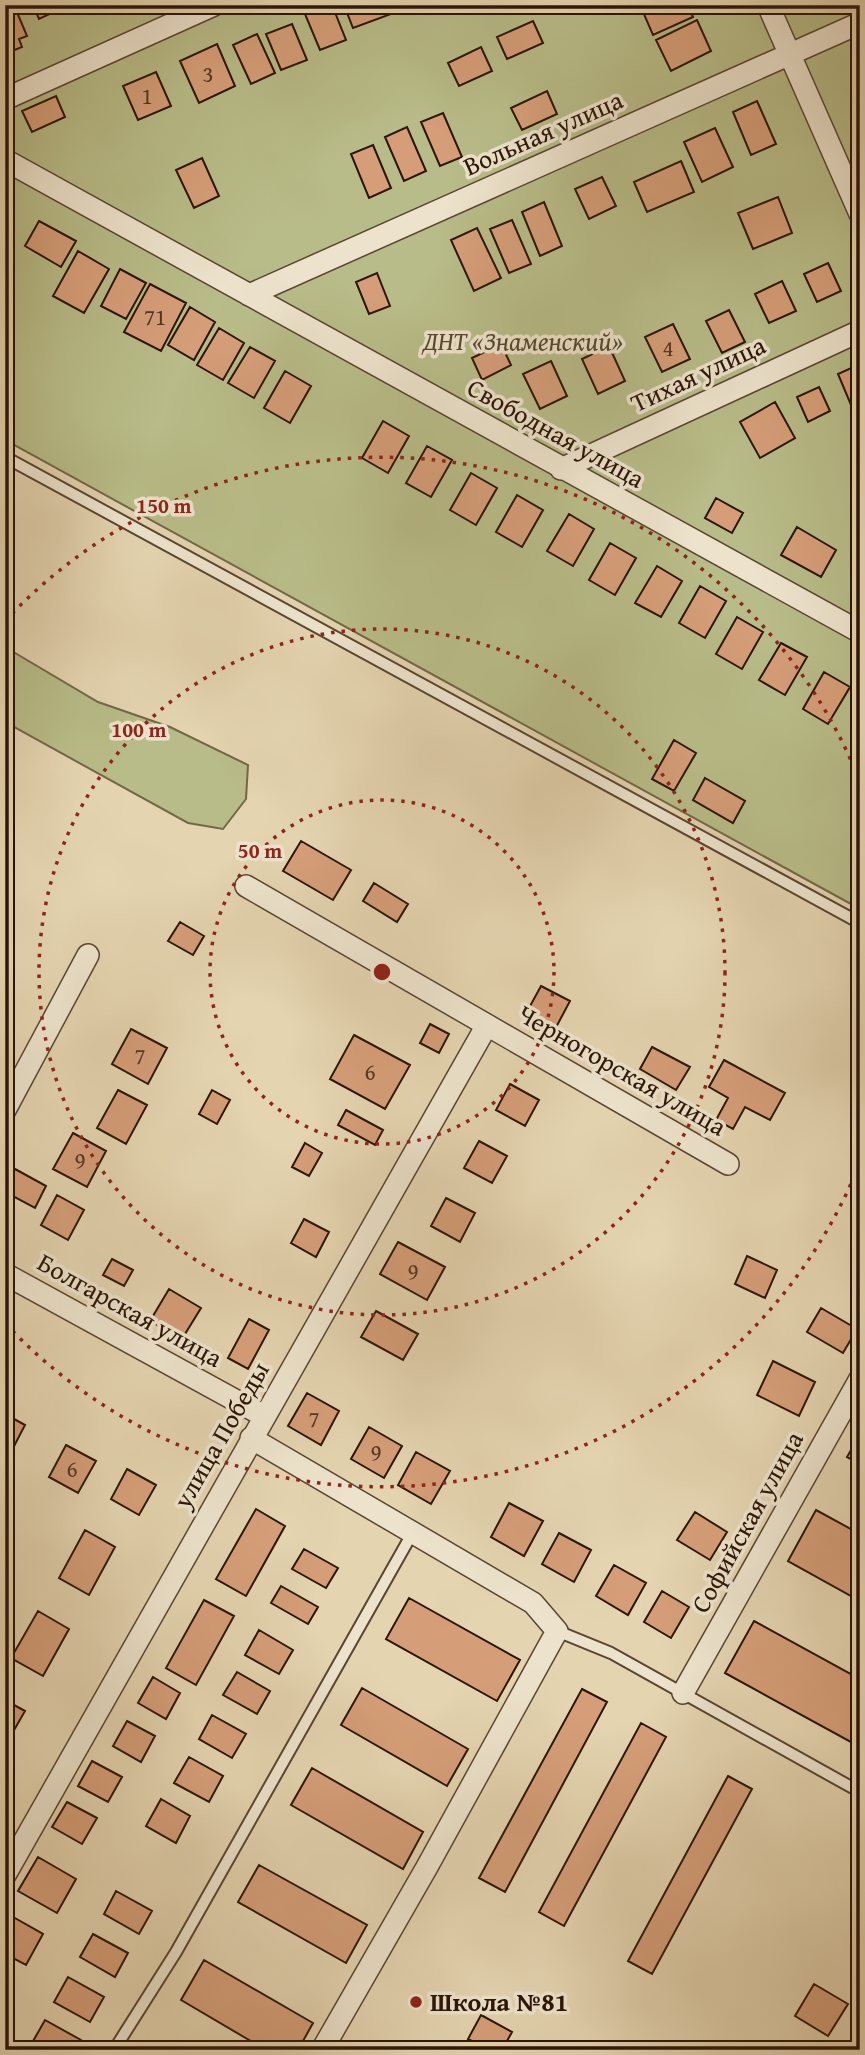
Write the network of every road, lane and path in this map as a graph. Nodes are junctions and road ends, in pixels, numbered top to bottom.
1 (214, 5) edge
2 (768, 5) edge
3 (860, 23) edge
4 (789, 54) junction
5 (5, 99) edge
6 (5, 160) edge
7 (860, 214) edge
8 (249, 295) junction
9 (860, 331) edge
10 (5, 457) edge
11 (561, 469) junction
12 (860, 632) edge
13 (246, 886) dead end
14 (860, 923) edge
15 (88, 955) dead end
16 (487, 1025) junction
17 (5, 1110) edge
18 (728, 1164) dead end
19 (5, 1274) edge
20 (860, 1379) edge
21 (264, 1416) junction
22 (251, 1438) junction
23 (413, 1532) junction
24 (557, 1631) junction
25 (683, 1693) junction
26 (860, 1792) edge
27 (5, 1875) edge
28 (114, 2050) edge
29 (322, 2050) edge

1 - 5 street
2 - 4 street
3 - 4 street, Вольная улица
4 - 7 street
4 - 8 street, Вольная улица
6 - 8 street, Свободная улица
8 - 11 street, Свободная улица
9 - 11 street, Тихая улица
10 - 14 lane
11 - 12 street, Свободная улица
13 - 16 street, Черногорская улица
15 - 17 street
16 - 18 street, Черногорская улица
16 - 21 street, улица Победы
19 - 21 street, Болгарская улица
20 - 25 street, Софийская улица
21 - 22 street, улица Победы
22 - 23 street
22 - 27 street, улица Победы
23 - 24 street
23 - 28 lane
24 - 25 lane
24 - 29 street
25 - 26 lane

